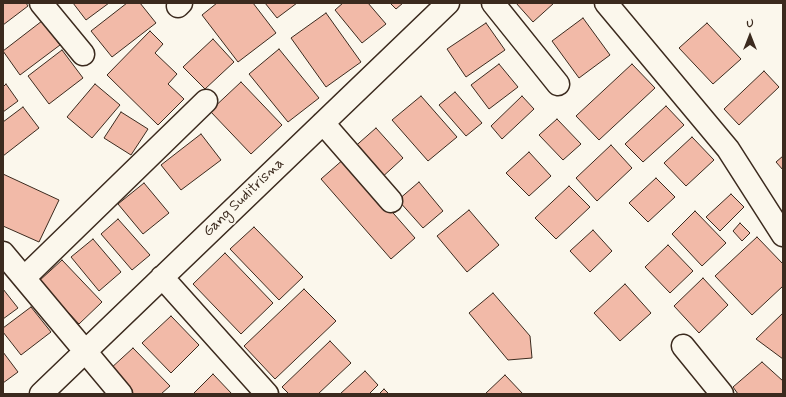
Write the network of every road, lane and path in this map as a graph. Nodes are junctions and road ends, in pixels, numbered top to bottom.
1 (42, 3) edge
2 (448, 3) edge
3 (492, 3) edge
4 (606, 3) edge
5 (83, 54) dead end
6 (558, 84) dead end
7 (206, 101) dead end
8 (323, 123) junction
9 (391, 201) dead end
10 (783, 235) edge
11 (3, 253) edge
12 (162, 277) junction
13 (24, 278) junction
14 (683, 346) dead end
15 (85, 352) junction
16 (41, 394) edge
17 (120, 394) edge
18 (268, 394) edge
19 (722, 394) edge

1 - 5 street
2 - 8 street, Gang Suditrisna
3 - 6 street
4 - 10 street
7 - 13 street
8 - 9 street
8 - 12 street, Gang Suditrisna
11 - 13 street
12 - 15 street, Gang Suditrisna
12 - 18 street
13 - 15 street
14 - 19 street
15 - 16 street, Gang Suditrisna
15 - 17 street

